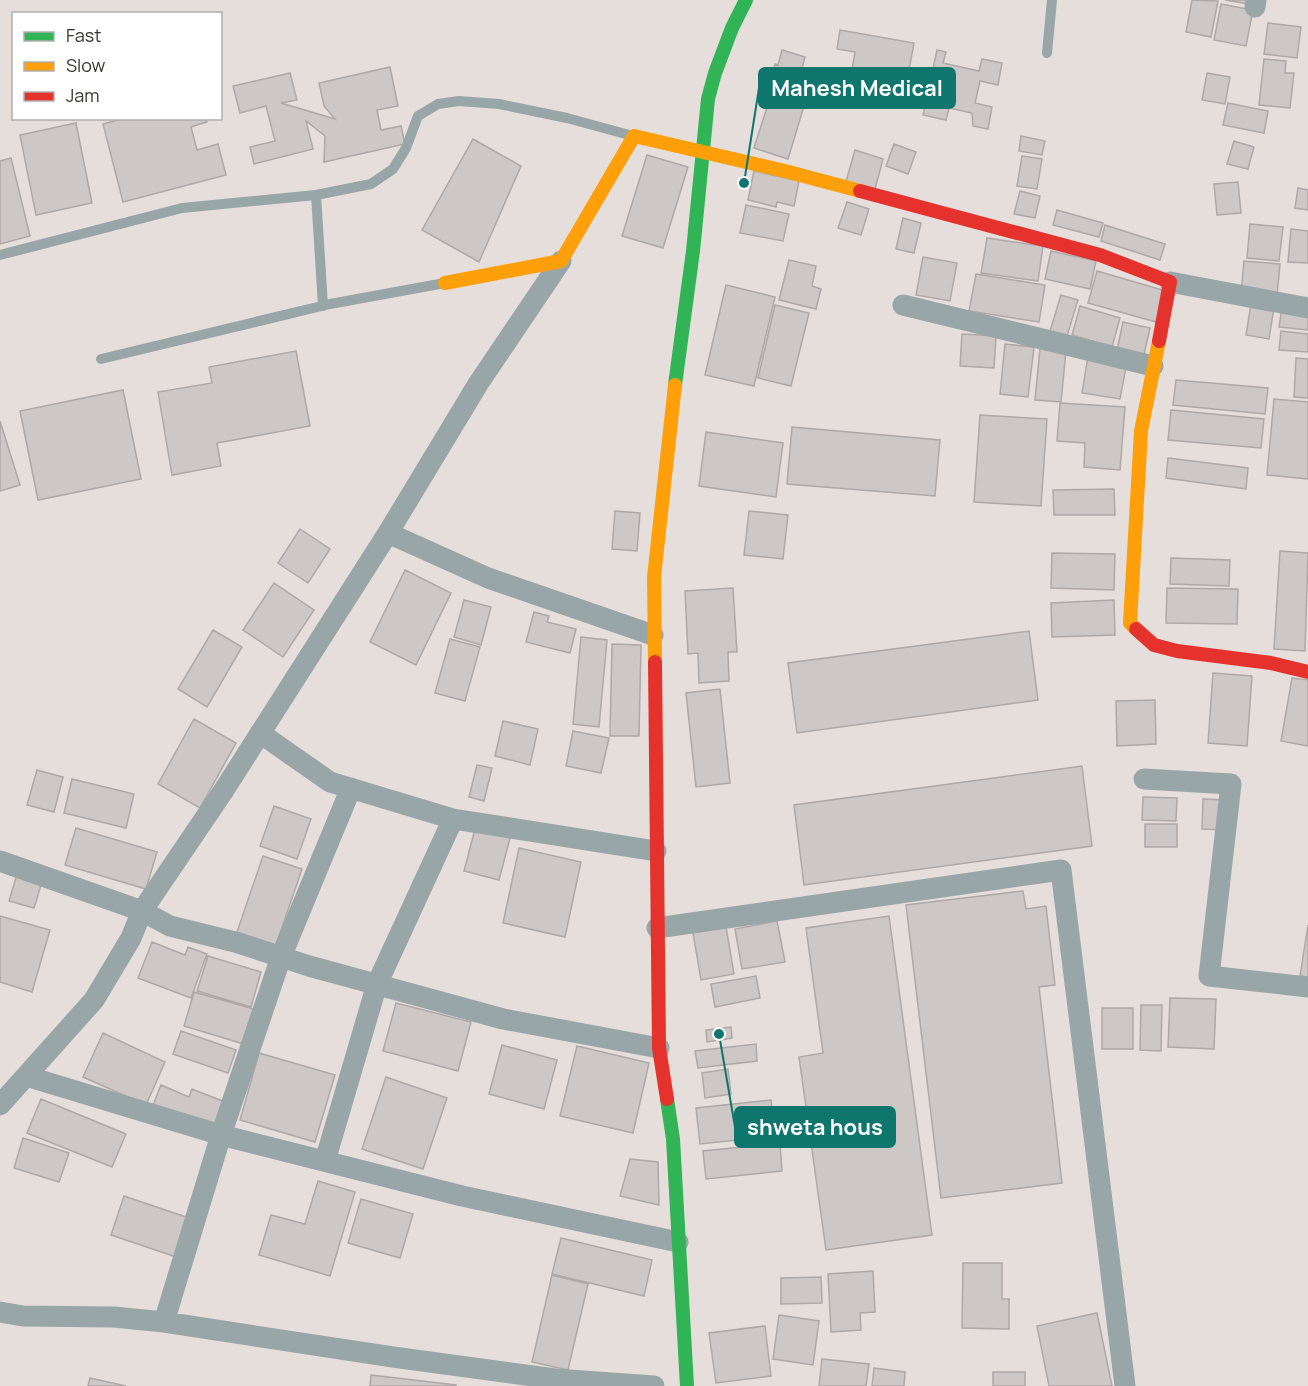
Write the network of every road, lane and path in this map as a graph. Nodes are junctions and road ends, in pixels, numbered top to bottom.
1 (746, 0) edge
2 (1052, 0) edge
3 (1047, 53) dead end
4 (633, 136) junction
5 (704, 152) junction
6 (315, 195) junction
7 (0, 255) edge
8 (561, 261) junction
9 (1170, 282) junction
10 (445, 283) joint
11 (903, 305) dead end
12 (323, 306) junction
13 (1308, 308) edge
14 (101, 359) dead end
15 (1153, 366) junction
16 (388, 533) junction
17 (653, 635) junction
18 (1308, 672) edge
19 (260, 733) junction
20 (1144, 779) dead end
21 (351, 788) junction
22 (453, 819) junction
23 (656, 851) junction
24 (0, 861) edge
25 (142, 911) junction
26 (657, 928) junction
27 (281, 957) junction
28 (377, 984) junction
29 (1308, 987) edge
30 (659, 1048) junction
31 (26, 1076) junction
32 (0, 1105) edge
33 (221, 1135) junction
34 (325, 1161) junction
35 (678, 1242) junction
36 (0, 1312) edge
37 (164, 1322) junction
38 (479, 1377) edge
39 (654, 1386) edge
40 (687, 1386) edge
41 (1125, 1386) edge

1 - 5 street
2 - 3 lane
4 - 5 street
4 - 6 lane
4 - 8 street
5 - 9 street
5 - 17 street
6 - 7 lane
6 - 12 lane
8 - 10 street
8 - 16 street
9 - 13 street
9 - 15 street
10 - 12 lane
11 - 15 street
12 - 14 lane
15 - 18 street
16 - 17 street
16 - 19 street
17 - 23 street
19 - 21 street
19 - 25 street
20 - 29 street
21 - 22 street
21 - 27 street
22 - 23 street
22 - 28 street
23 - 26 street
24 - 25 street
25 - 27 street
25 - 31 street
26 - 30 street
26 - 41 street
27 - 28 street
27 - 33 street
28 - 30 street
28 - 34 street
30 - 35 street
31 - 32 street
31 - 33 street
33 - 34 street
33 - 37 street
34 - 35 street
35 - 40 street
36 - 37 street
37 - 38 street
38 - 39 street

